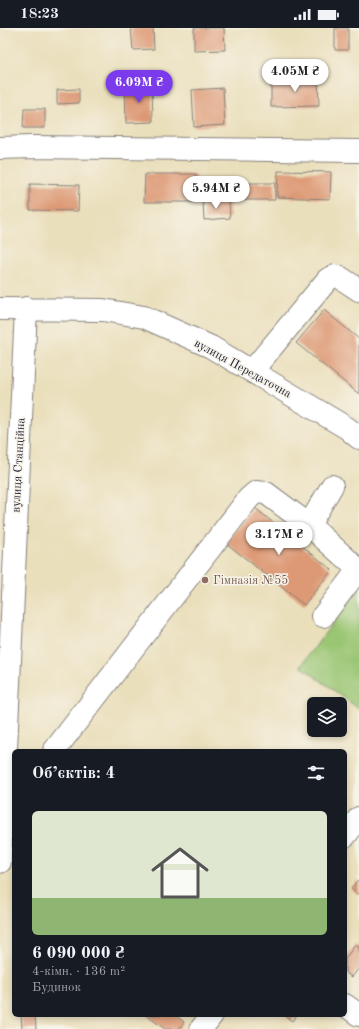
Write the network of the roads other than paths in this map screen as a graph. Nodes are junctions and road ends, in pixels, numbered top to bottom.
1 (359, 150) edge
2 (1, 152) edge
3 (359, 290) edge
4 (26, 308) junction
5 (0, 309) edge
6 (252, 371) junction
7 (359, 438) edge
8 (332, 486) dead end
9 (309, 526) junction
10 (7, 548) edge
11 (323, 616) dead end
12 (56, 749) edge
13 (7, 751) edge
14 (359, 818) edge
15 (347, 833) edge
16 (0, 862) edge
17 (347, 1007) edge
18 (359, 1016) edge
19 (210, 1017) edge
20 (201, 1029) edge

1 - 2 street
3 - 6 street
4 - 5 street, вулиця Передаточна
4 - 6 street, вулиця Передаточна
4 - 10 street, вулиця Станційна
6 - 7 street, вулиця Передаточна
8 - 9 street
9 - 11 street
9 - 12 street
10 - 13 street, вулиця Станційна
13 - 16 street, вулиця Станційна
14 - 15 street
17 - 18 street
19 - 20 street

